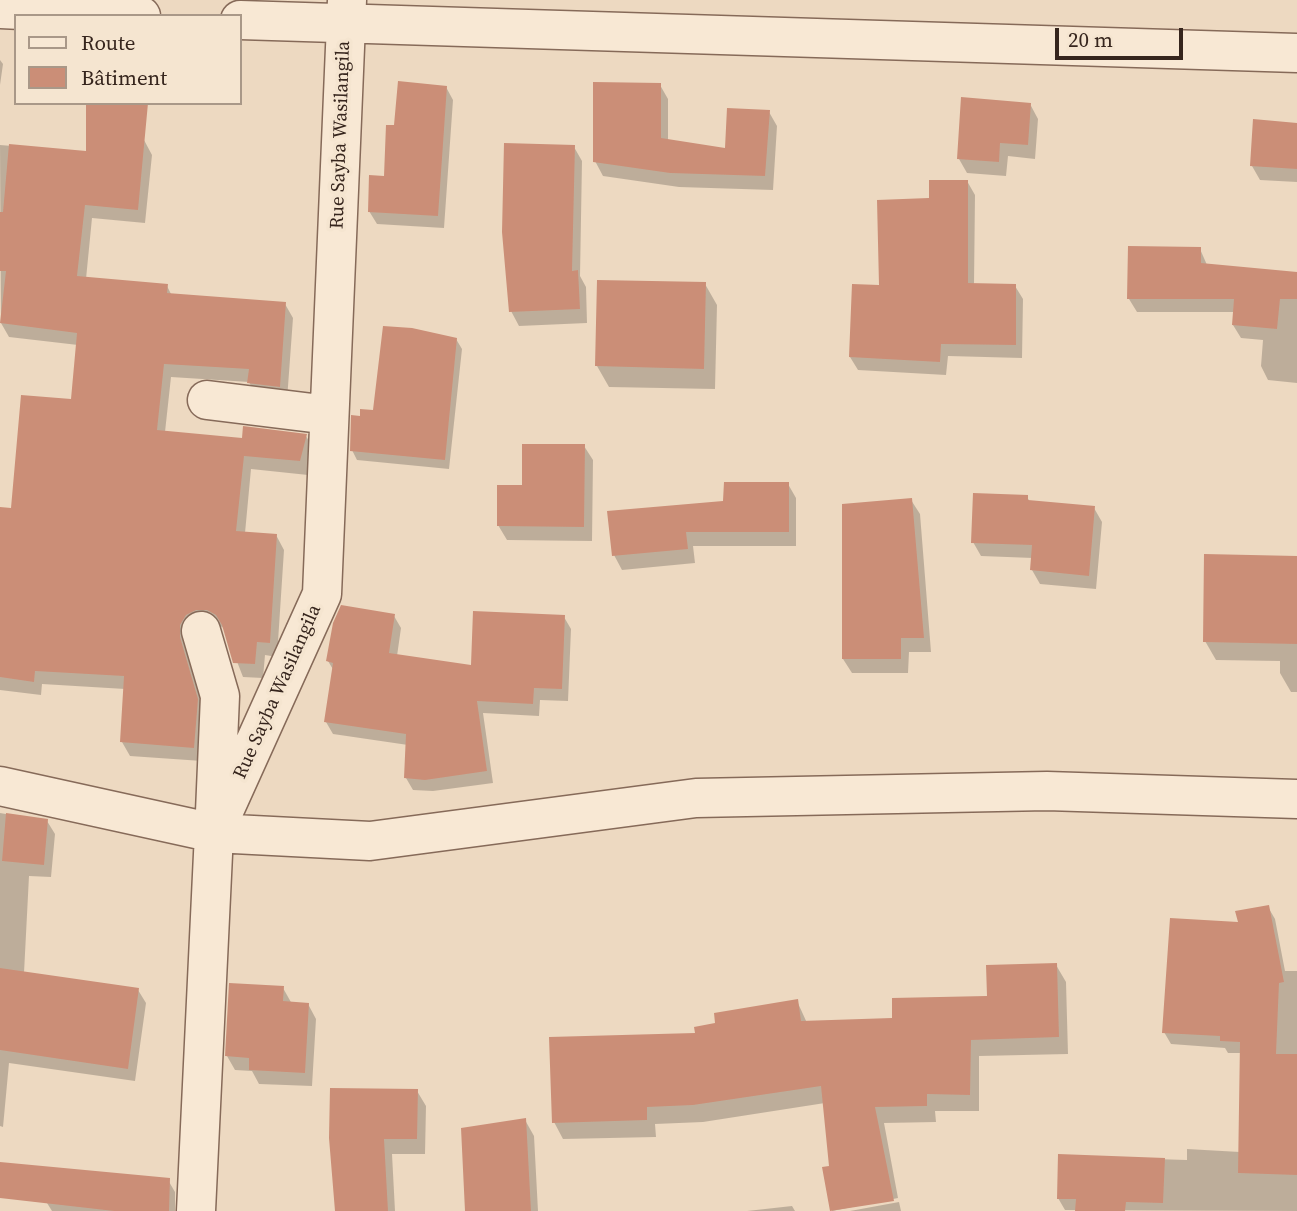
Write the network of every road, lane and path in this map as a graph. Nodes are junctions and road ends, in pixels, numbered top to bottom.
1 (0, 9) edge
2 (346, 13) edge
3 (101, 14) edge
4 (242, 20) edge
5 (1297, 53) edge
6 (207, 400) dead end
7 (329, 415) junction
8 (201, 631) dead end
9 (0, 786) edge
10 (1297, 799) edge
11 (214, 833) junction
12 (195, 1211) edge

1 - 3 street
2 - 4 street
2 - 5 street
2 - 7 street, Rue Sayba Wasilangila
6 - 7 street
7 - 11 street, Rue Sayba Wasilangila
8 - 11 street
9 - 11 street
10 - 11 street
11 - 12 street, Rue Sayba Wasilangila

